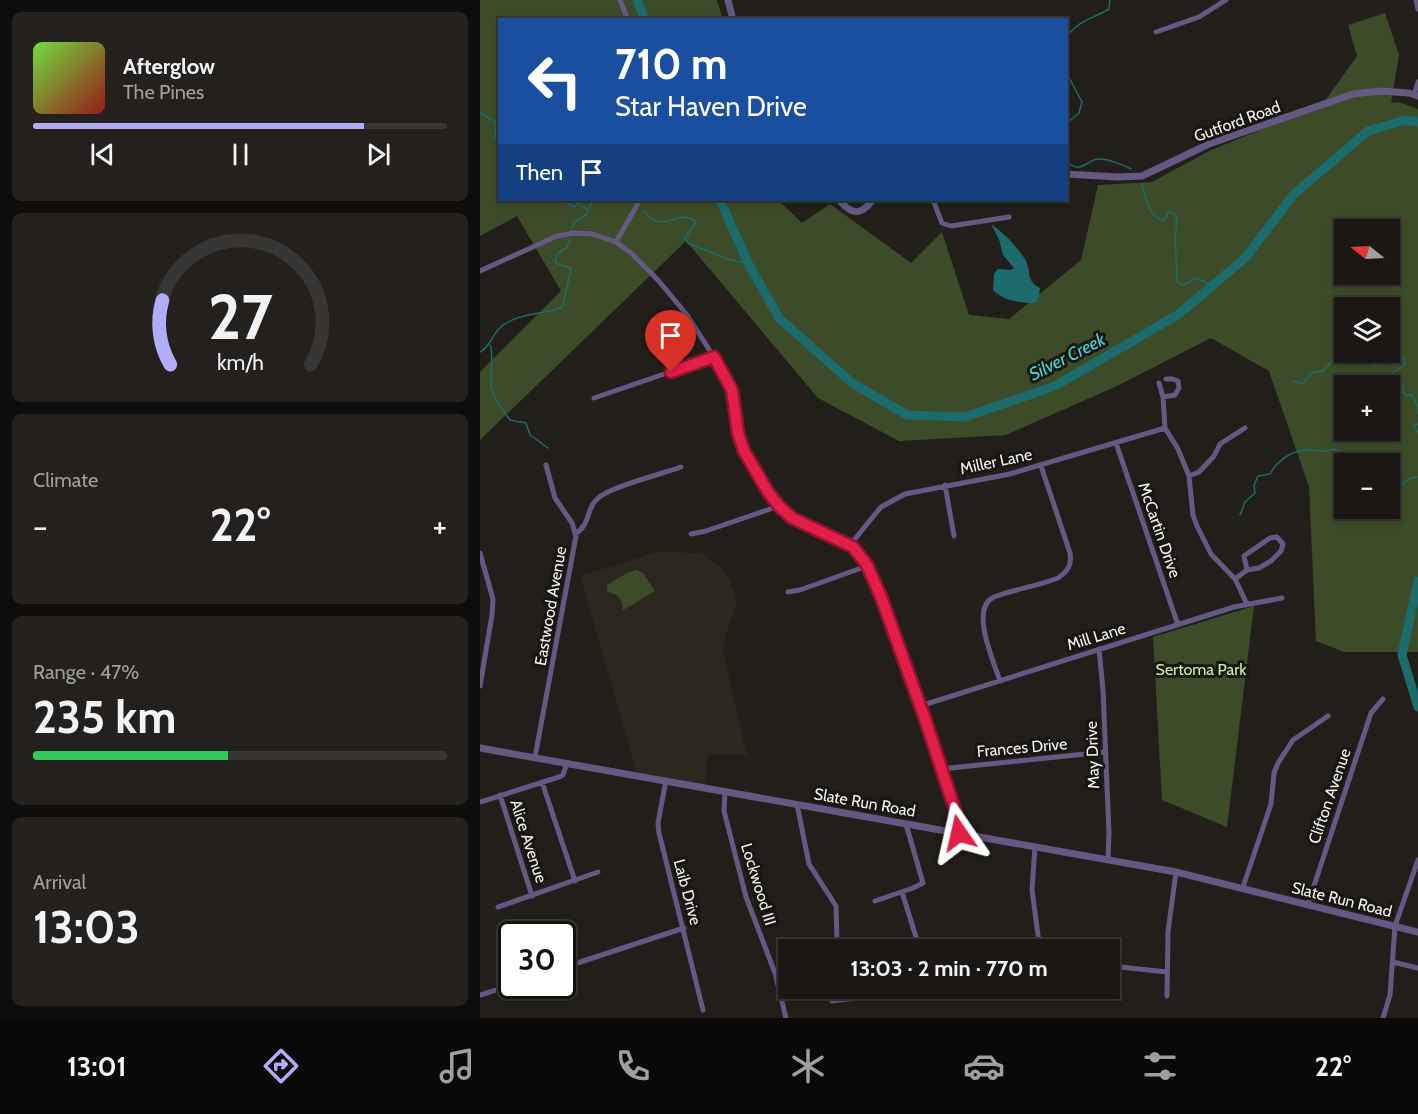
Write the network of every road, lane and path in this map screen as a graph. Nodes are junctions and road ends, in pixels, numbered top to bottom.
1 (620, 0) edge
2 (728, 0) edge
3 (1226, 0) edge
4 (1416, 0) edge
5 (1418, 9) edge
6 (626, 18) edge
7 (732, 18) edge
8 (1156, 32) dead end
9 (1418, 82) edge
10 (1416, 95) edge
11 (1068, 174) edge
12 (639, 201) edge
13 (840, 201) edge
14 (872, 201) edge
15 (933, 201) edge
16 (1009, 217) dead end
17 (616, 242) junction
18 (480, 271) edge
19 (714, 357) junction
20 (1166, 379) dead end
21 (1159, 383) dead end
22 (1163, 397) junction
23 (594, 398) dead end
24 (1165, 428) junction
25 (1245, 428) dead end
26 (1116, 443) junction
27 (546, 465) dead end
28 (1041, 466) junction
29 (681, 467) dead end
30 (1189, 476) junction
31 (945, 485) junction
32 (779, 506) junction
33 (576, 534) junction
34 (691, 534) dead end
35 (954, 536) dead end
36 (850, 544) junction
37 (480, 553) edge
38 (867, 566) junction
39 (1247, 570) junction
40 (1235, 579) junction
41 (789, 592) dead end
42 (1282, 598) dead end
43 (1246, 604) junction
44 (1178, 625) junction
45 (1099, 650) junction
46 (1000, 681) junction
47 (480, 686) edge
48 (1383, 699) dead end
49 (920, 706) junction
50 (1328, 717) dead end
51 (480, 747) edge
52 (1104, 752) junction
53 (535, 757) junction
54 (567, 763) junction
55 (941, 769) junction
56 (666, 780) junction
57 (542, 783) junction
58 (725, 791) junction
59 (500, 795) junction
60 (480, 802) edge
61 (797, 804) junction
62 (906, 824) junction
63 (959, 833) junction
64 (1035, 847) junction
65 (1108, 860) junction
66 (1418, 860) edge
67 (598, 872) dead end
68 (1176, 872) junction
69 (575, 881) junction
70 (1242, 887) junction
71 (902, 892) junction
72 (532, 896) junction
73 (875, 901) dead end
74 (1308, 904) junction
75 (498, 907) dead end
76 (1395, 927) junction
77 (684, 928) junction
78 (1418, 932) edge
79 (837, 939) edge
80 (917, 939) edge
81 (1039, 939) edge
82 (1393, 962) junction
83 (576, 963) edge
84 (1120, 967) edge
85 (1418, 968) edge
86 (1167, 972) junction
87 (498, 989) edge
88 (480, 995) edge
89 (1167, 996) dead end
90 (848, 999) edge
91 (832, 1001) dead end
92 (703, 1010) dead end
93 (786, 1018) edge
94 (1383, 1018) edge

1 - 6 street
2 - 7 street
3 - 8 street
4 - 5 street
9 - 10 street
10 - 11 street, Gutford Road
12 - 17 street
13 - 14 street
15 - 16 street
17 - 18 street
17 - 19 street
19 - 23 street
19 - 32 street
20 - 22 street
21 - 22 street
22 - 24 street
24 - 26 street, Miller Lane
24 - 30 street
25 - 30 street
26 - 28 street, Miller Lane
26 - 44 street, McCartin Drive
27 - 33 street, Eastwood Avenue
28 - 31 street, Miller Lane
28 - 46 street
29 - 33 street
30 - 40 street
31 - 35 street
31 - 36 street, Miller Lane
32 - 34 street
32 - 36 street
33 - 53 street, Eastwood Avenue
36 - 38 street
37 - 47 street
38 - 41 street
38 - 49 street
39 - 39 street
39 - 40 street
40 - 43 street
42 - 43 street, Mill Lane
43 - 44 street, Mill Lane
44 - 45 street, Mill Lane
45 - 46 street, Mill Lane
45 - 52 street, May Drive
46 - 49 street, Mill Lane
48 - 74 street, Clifton Avenue
49 - 55 street
50 - 70 street
51 - 53 street, Slate Run Road
52 - 55 street, Frances Drive
52 - 65 street, May Drive
53 - 54 street, Slate Run Road
54 - 56 street, Slate Run Road
54 - 57 street
55 - 63 street
56 - 58 street, Slate Run Road
56 - 77 street, Laib Drive
57 - 59 street
57 - 69 street
58 - 61 street, Slate Run Road
58 - 93 street, Lockwood III
59 - 60 street
59 - 72 street, Alice Avenue
61 - 62 street, Slate Run Road
61 - 79 street
62 - 63 street, Slate Run Road
62 - 71 street
63 - 64 street, Slate Run Road
64 - 65 street, Slate Run Road
64 - 81 street
65 - 68 street, Slate Run Road
66 - 76 street
67 - 69 street
68 - 70 street, Slate Run Road
68 - 86 street
69 - 72 street
70 - 74 street, Slate Run Road
71 - 73 street
71 - 80 street
72 - 75 street
74 - 76 street, Slate Run Road
76 - 78 street, Slate Run Road
76 - 82 street
77 - 83 street
77 - 92 street, Laib Drive
82 - 85 street
82 - 94 street
84 - 86 street
86 - 89 street
87 - 88 street
90 - 91 street

